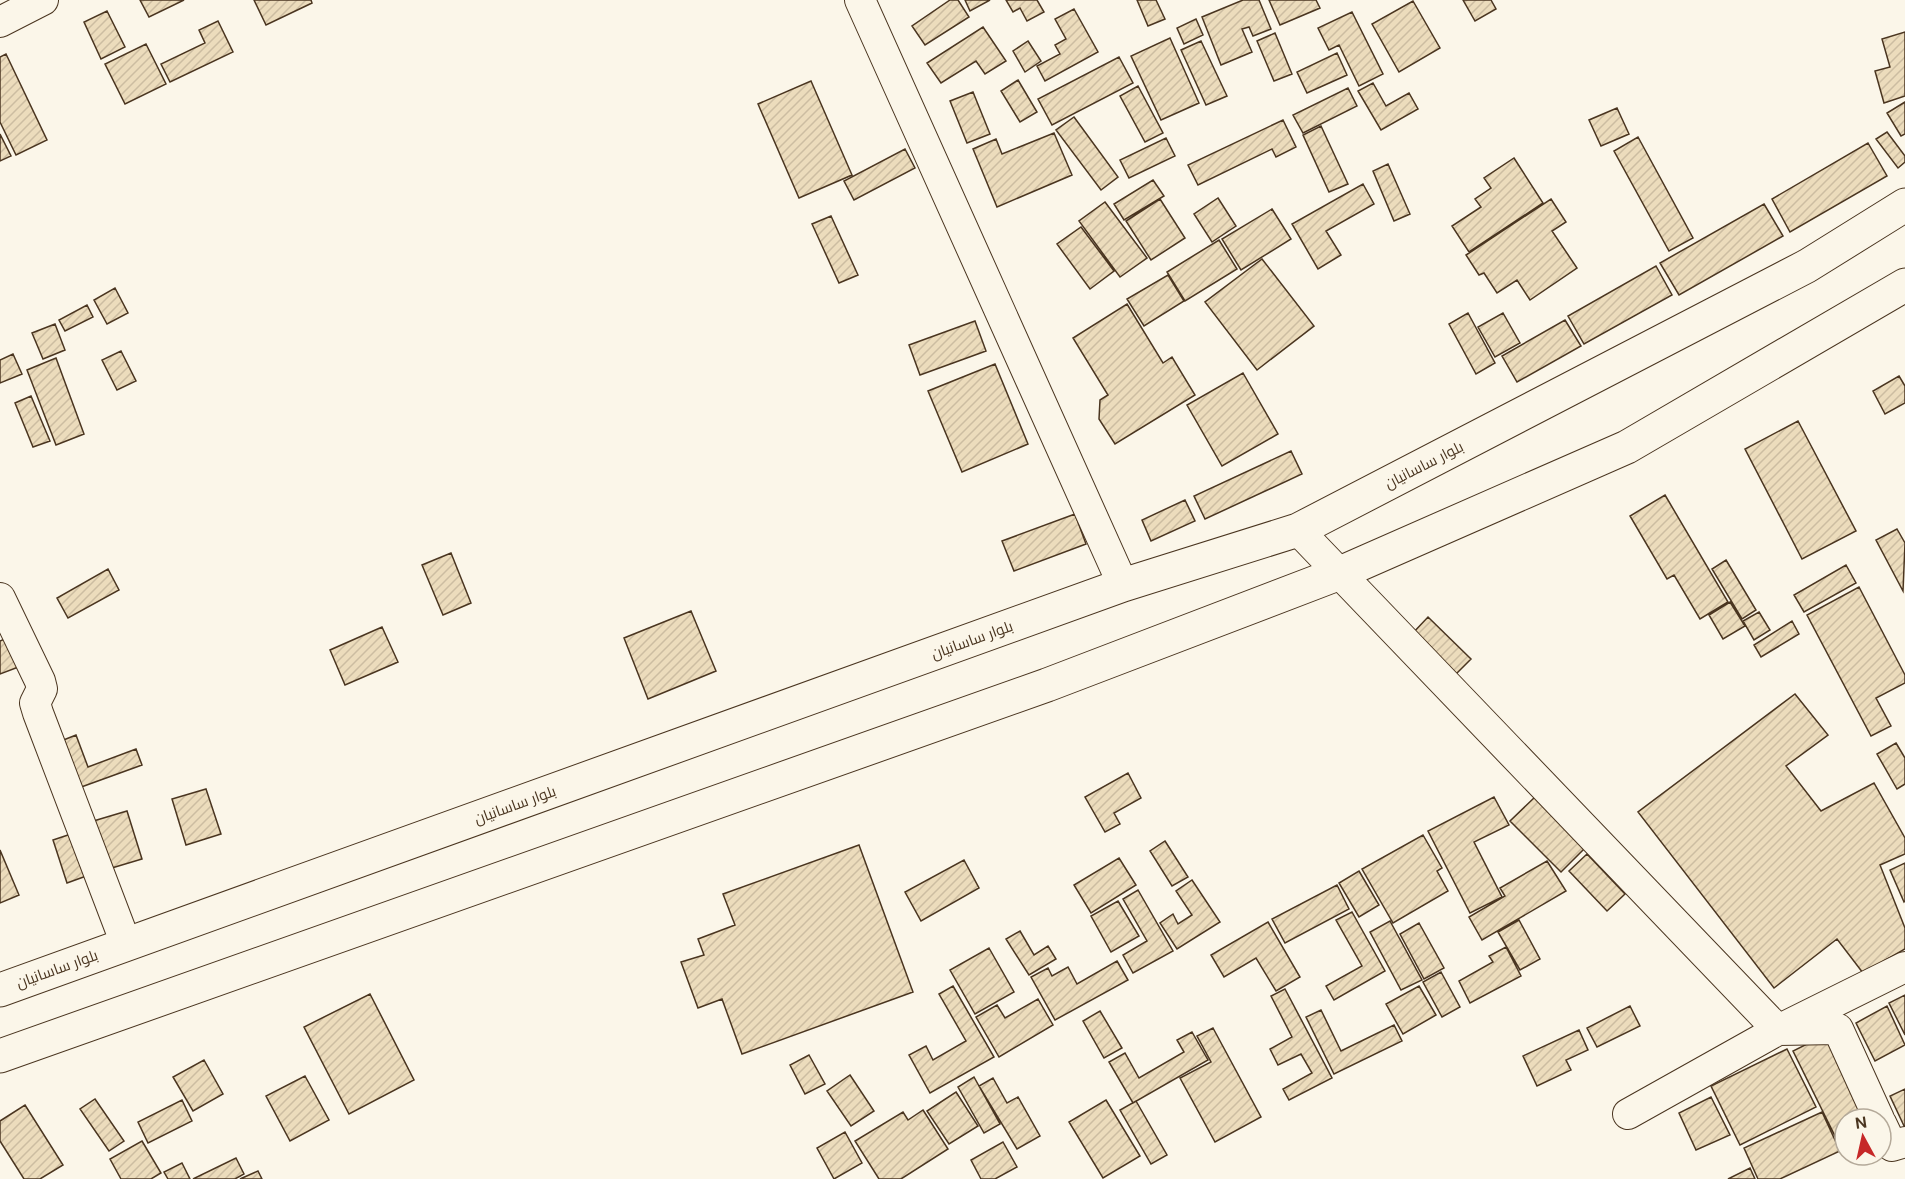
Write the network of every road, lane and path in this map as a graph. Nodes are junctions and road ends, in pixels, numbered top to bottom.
1 (43, 0) edge
2 (860, 0) edge
3 (0, 22) edge
4 (1905, 205) edge
5 (1905, 285) edge
6 (1298, 530) junction
7 (1340, 573) junction
8 (1123, 585) junction
9 (0, 598) edge
10 (126, 944) junction
11 (1905, 967) edge
12 (0, 990) edge
13 (1778, 1029) junction
14 (0, 1056) edge
15 (1874, 1107) edge
16 (1628, 1114) dead end

1 - 3 street
2 - 8 street
4 - 6 highway, بلوار ساسانیان
5 - 7 highway
6 - 7 street
6 - 8 highway, بلوار ساسانیان
7 - 13 street
7 - 14 highway
8 - 10 highway, بلوار ساسانیان
9 - 10 street
10 - 12 highway, بلوار ساسانیان
11 - 13 street
13 - 15 street
13 - 16 street

